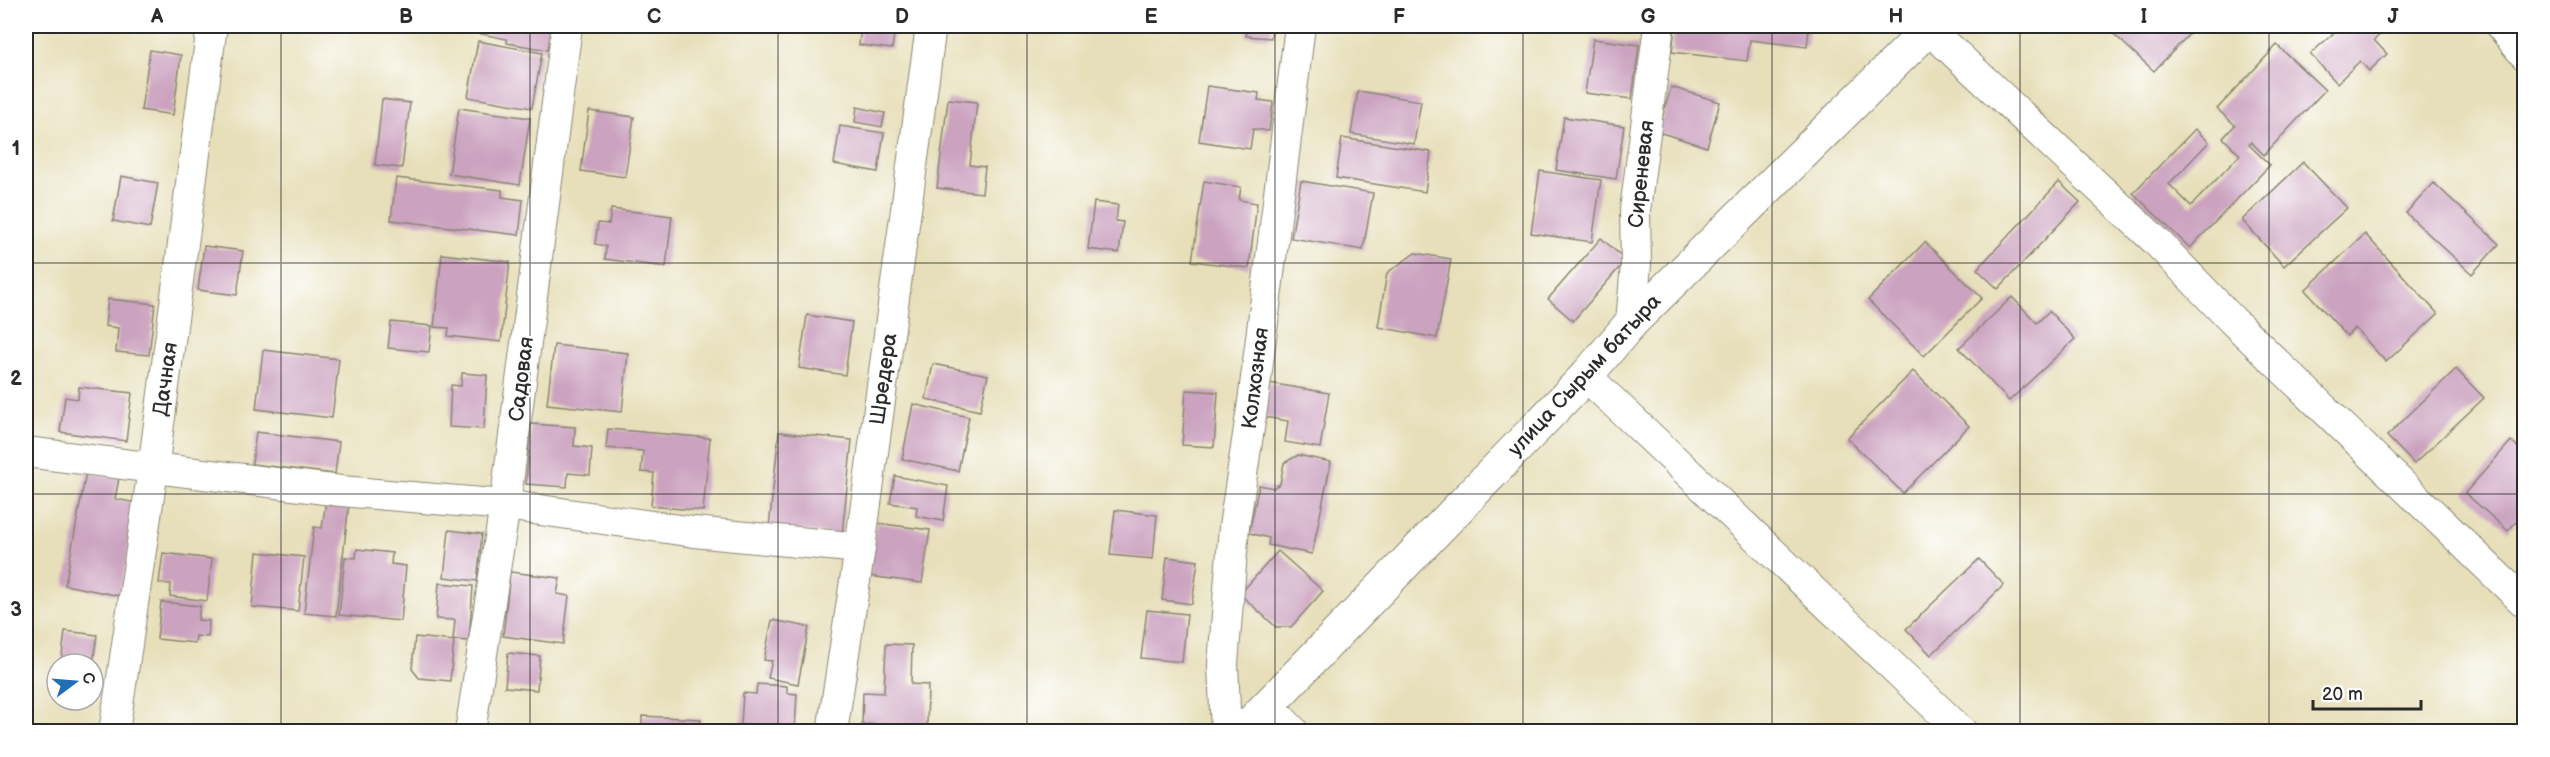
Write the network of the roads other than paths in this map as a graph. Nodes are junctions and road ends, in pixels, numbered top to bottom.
1 (212, 26) edge
2 (567, 26) edge
3 (931, 26) edge
4 (1300, 26) edge
5 (1659, 26) edge
6 (2501, 26) edge
7 (1930, 27) edge
8 (2524, 54) edge
9 (1631, 323) junction
10 (1586, 376) junction
11 (26, 452) edge
12 (153, 469) junction
13 (505, 505) junction
14 (860, 548) junction
15 (2524, 602) edge
16 (1268, 705) junction
17 (114, 732) edge
18 (470, 732) edge
19 (832, 732) edge
20 (1226, 732) edge
21 (1242, 732) edge
22 (1294, 732) edge
23 (1962, 732) edge

1 - 12 street, Дачная
2 - 13 street, Садовая
3 - 14 street, Шредера
4 - 20 street, Колхозная
5 - 9 street, Сиреневая
6 - 8 street
7 - 9 street, улица Сырым батыра
7 - 15 street
9 - 10 street, улица Сырым батыра
10 - 16 street, улица Сырым батыра
10 - 23 street
11 - 12 street
12 - 13 street
12 - 17 street, Дачная
13 - 14 street
13 - 18 street, Садовая
14 - 19 street, Шредера
16 - 21 street, улица Сырым батыра
16 - 22 street

